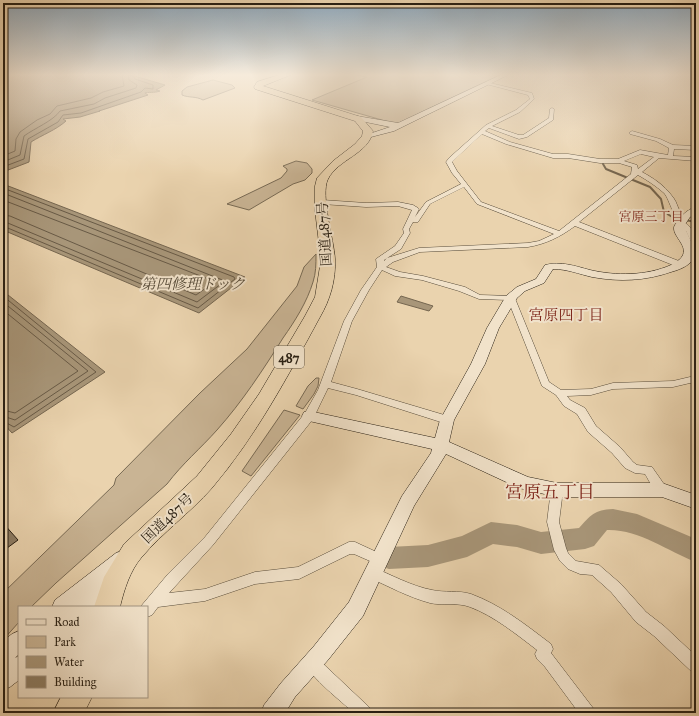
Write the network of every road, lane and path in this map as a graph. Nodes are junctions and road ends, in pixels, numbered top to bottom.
1 (321, 107) edge
2 (436, 107) edge
3 (523, 107) edge
4 (552, 109) dead end
5 (351, 117) junction
6 (398, 125) junction
7 (488, 126) junction
8 (482, 132) junction
9 (632, 132) dead end
10 (367, 136) junction
11 (520, 137) junction
12 (531, 140) dead end
13 (672, 146) junction
14 (696, 148) edge
15 (658, 156) junction
16 (670, 157) junction
17 (696, 160) edge
18 (619, 161) junction
19 (636, 174) junction
20 (465, 184) junction
21 (322, 202) junction
22 (696, 210) edge
23 (683, 221) junction
24 (574, 223) junction
25 (407, 233) junction
26 (560, 234) junction
27 (696, 244) edge
28 (681, 265) junction
29 (381, 267) junction
30 (511, 298) junction
31 (696, 381) edge
32 (325, 384) junction
33 (559, 393) junction
34 (309, 416) junction
35 (448, 420) junction
36 (442, 445) junction
37 (557, 490) junction
38 (662, 490) junction
39 (696, 502) edge
40 (132, 551) junction
41 (376, 566) junction
42 (63, 606) edge
43 (82, 606) edge
44 (107, 606) edge
45 (151, 606) edge
46 (18, 642) edge
47 (3, 654) edge
48 (312, 663) junction
49 (696, 666) edge
50 (18, 667) edge
51 (3, 680) edge
52 (77, 698) edge
53 (67, 713) edge
54 (272, 713) edge
55 (365, 713) edge
56 (588, 713) edge

1 - 5 highway
2 - 6 street
3 - 7 street
4 - 11 street
5 - 6 street
5 - 10 highway
6 - 10 street
7 - 8 street
7 - 11 street
8 - 18 street
8 - 20 street
9 - 13 street
10 - 21 highway, 国道487号 / 487
11 - 12 street
13 - 14 street
13 - 16 street
15 - 16 street
15 - 18 street
15 - 19 street
16 - 17 street
18 - 19 street
19 - 23 street
19 - 24 street
20 - 25 street
20 - 26 street
21 - 25 street
21 - 40 highway, 国道487号 / 487
22 - 23 street
23 - 27 street
23 - 28 street
24 - 26 street
24 - 28 street
25 - 29 street
26 - 29 street
28 - 30 street
29 - 30 street
29 - 32 street
30 - 33 street
30 - 35 street
31 - 33 street
32 - 34 street
32 - 35 street
33 - 38 street
34 - 36 street
34 - 45 street
35 - 36 street
36 - 37 street
36 - 41 street
37 - 38 street
37 - 49 street
38 - 39 street
40 - 42 street
40 - 43 street
40 - 44 highway, 国道487号 / 487
41 - 45 street
41 - 48 street
41 - 56 street
46 - 47 street
48 - 54 street
48 - 55 street
50 - 51 street
52 - 53 highway

